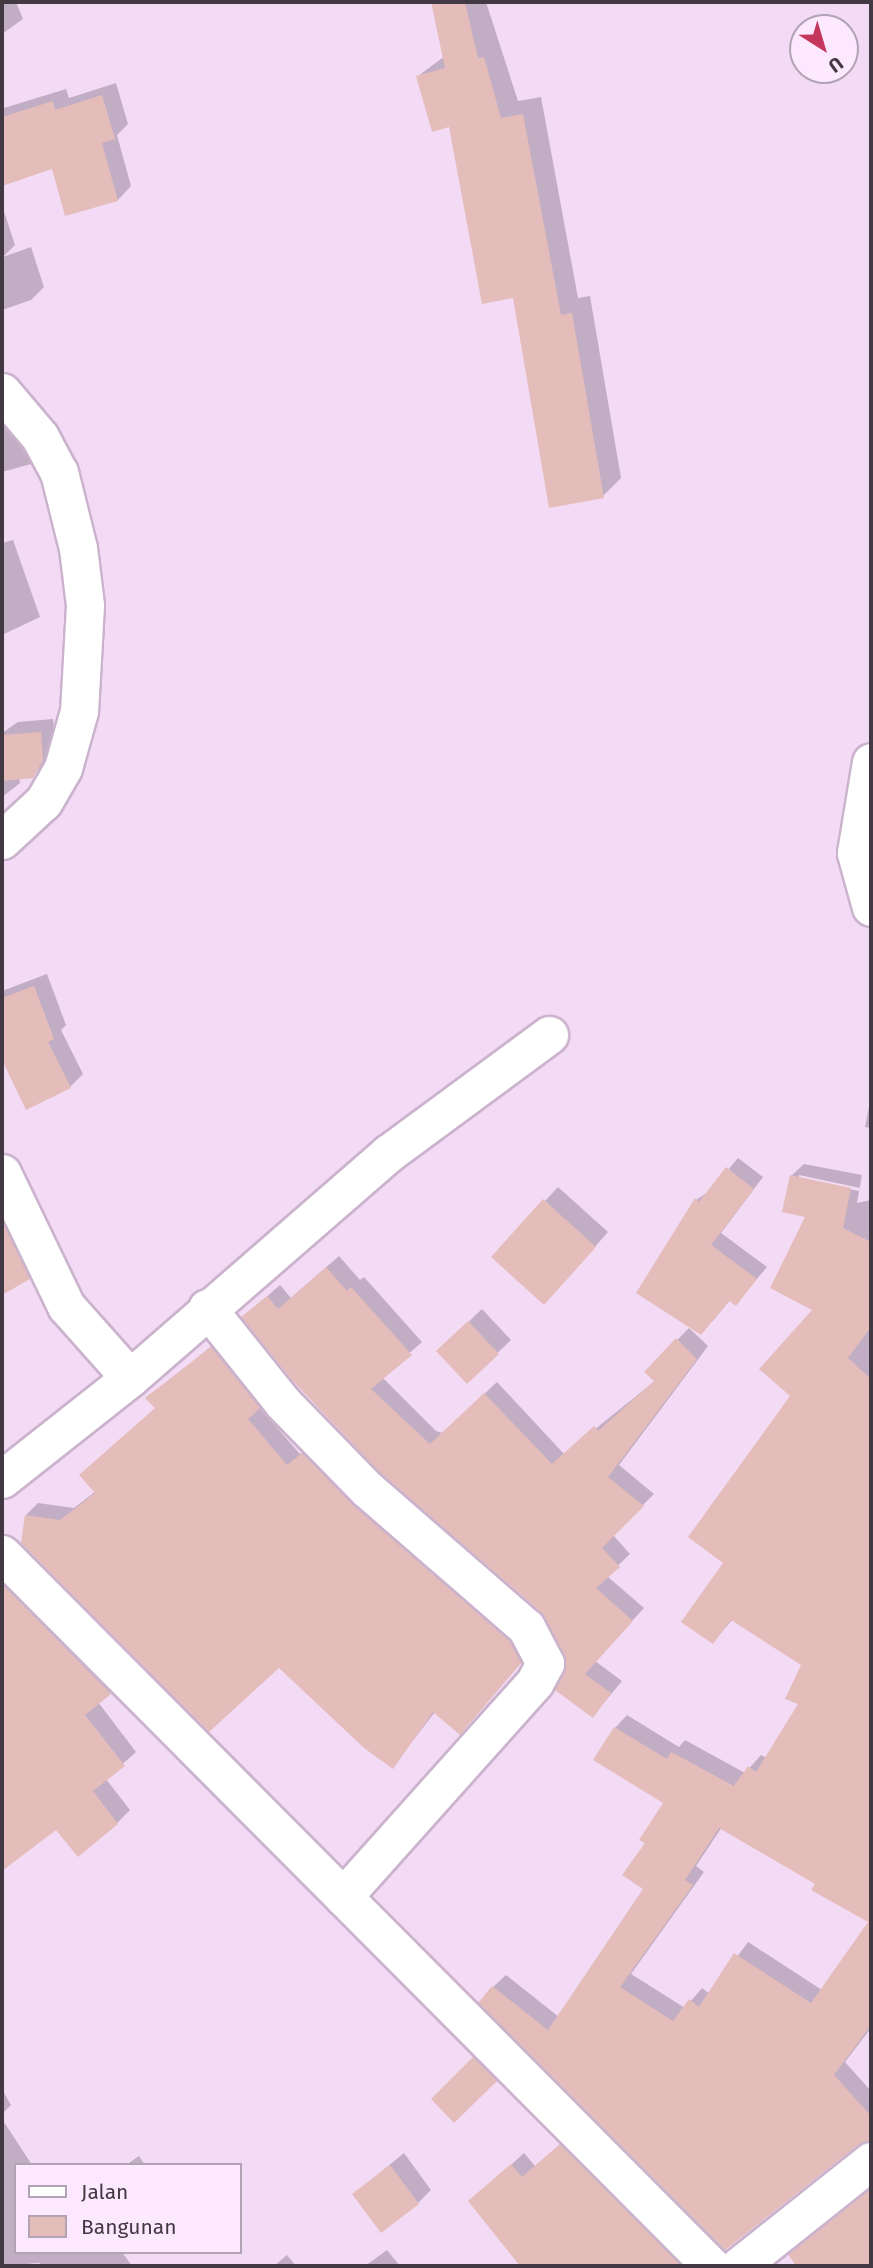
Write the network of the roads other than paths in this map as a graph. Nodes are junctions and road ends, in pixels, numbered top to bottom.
1 (2, 392) edge
2 (871, 762) edge
3 (2, 840) edge
4 (871, 907) edge
5 (549, 1035) dead end
6 (2, 1173) edge
7 (207, 1308) junction
8 (130, 1378) junction
9 (2, 1479) edge
10 (2, 1554) edge
11 (343, 1897) junction
12 (871, 2161) edge
13 (710, 2266) edge
14 (739, 2266) edge

1 - 3 street
2 - 4 street
5 - 7 street
6 - 8 street
7 - 8 street
7 - 11 street
8 - 9 street
10 - 11 street
11 - 13 street
12 - 14 street

